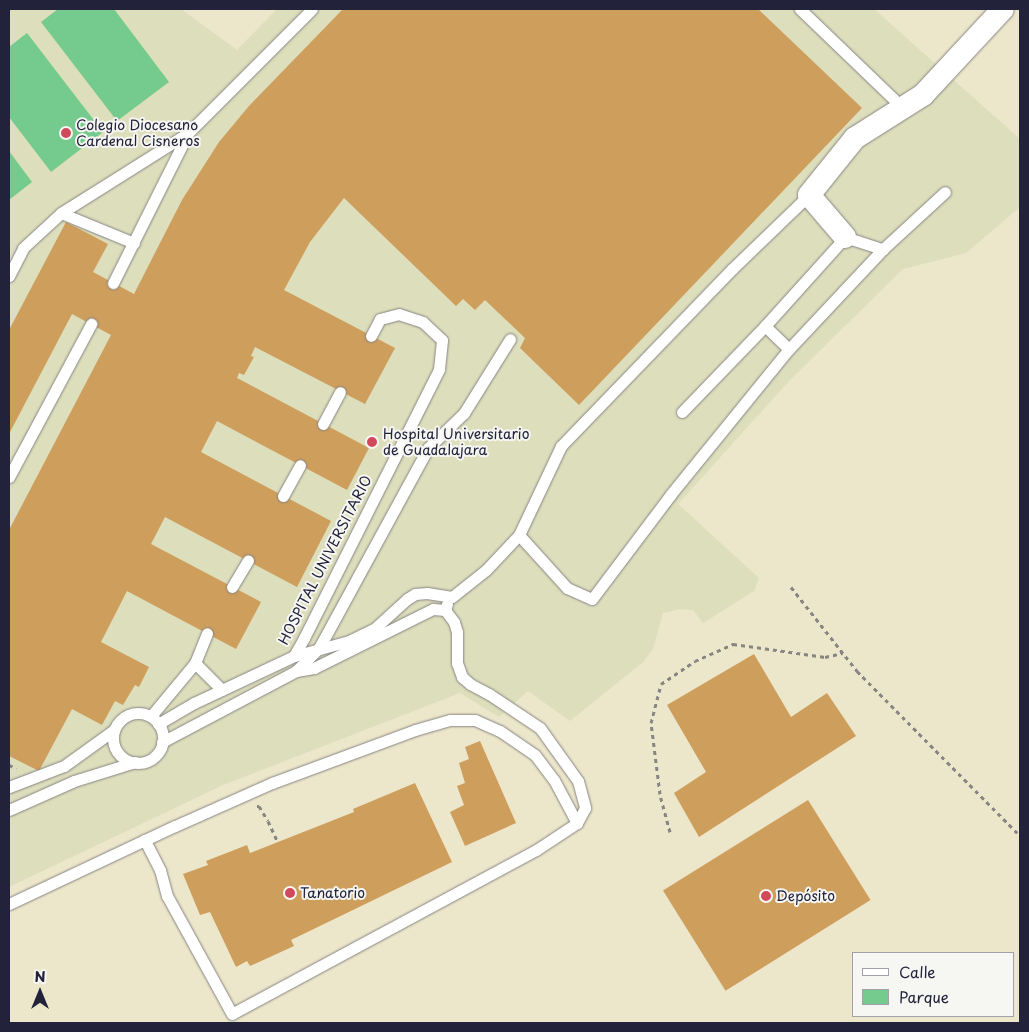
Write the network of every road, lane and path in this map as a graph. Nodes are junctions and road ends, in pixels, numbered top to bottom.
1 (312, 9) edge
2 (800, 9) edge
3 (1003, 9) edge
4 (902, 107) junction
5 (188, 133) junction
6 (945, 192) dead end
7 (809, 195) junction
8 (61, 213) junction
9 (845, 237) junction
10 (134, 243) junction
11 (883, 249) junction
12 (9, 276) edge
13 (113, 283) dead end
14 (91, 324) dead end
15 (766, 326) junction
16 (371, 336) dead end
17 (510, 340) dead end
18 (789, 349) junction
19 (340, 392) dead end
20 (682, 412) dead end
21 (322, 424) dead end
22 (300, 465) dead end
23 (9, 477) edge
24 (283, 496) dead end
25 (519, 535) junction
26 (248, 560) dead end
27 (791, 586) dead end
28 (232, 587) dead end
29 (452, 597) junction
30 (445, 610) junction
31 (207, 633) dead end
32 (319, 648) junction
33 (843, 653) junction
34 (294, 656) junction
35 (195, 663) junction
36 (296, 671) junction
37 (222, 690) junction
38 (155, 720) junction
39 (114, 730) junction
40 (162, 742) junction
41 (135, 762) junction
42 (9, 787) edge
43 (9, 810) edge
44 (578, 823) junction
45 (670, 832) dead end
46 (1020, 836) edge
47 (145, 840) junction
48 (9, 904) edge

1 - 5 lane
2 - 4 lane
3 - 4 street
4 - 7 street
5 - 8 lane
5 - 10 lane
6 - 11 lane
7 - 9 street
7 - 25 lane
8 - 10 lane
8 - 12 lane
9 - 11 lane
9 - 15 lane
10 - 13 lane
11 - 18 lane
14 - 23 lane
15 - 18 lane
15 - 20 lane
16 - 34 lane, HOSPITAL UNIVERSITARIO
17 - 32 lane
18 - 25 lane
19 - 21 lane
22 - 24 lane
25 - 29 lane
26 - 28 lane
27 - 33 path
29 - 30 lane
29 - 32 lane
30 - 36 lane
30 - 44 lane
31 - 35 lane
32 - 34 lane
32 - 36 lane
33 - 45 path
33 - 46 path
34 - 37 lane, HOSPITAL UNIVERSITARIO
35 - 37 lane
35 - 38 lane
36 - 40 lane
37 - 38 lane, HOSPITAL UNIVERSITARIO
38 - 39 lane, HOSPITAL UNIVERSITARIO
38 - 40 lane
39 - 41 lane
39 - 42 lane, HOSPITAL UNIVERSITARIO
40 - 41 lane
41 - 43 lane
44 - 47 lane
44 - 47 lane
47 - 48 lane

